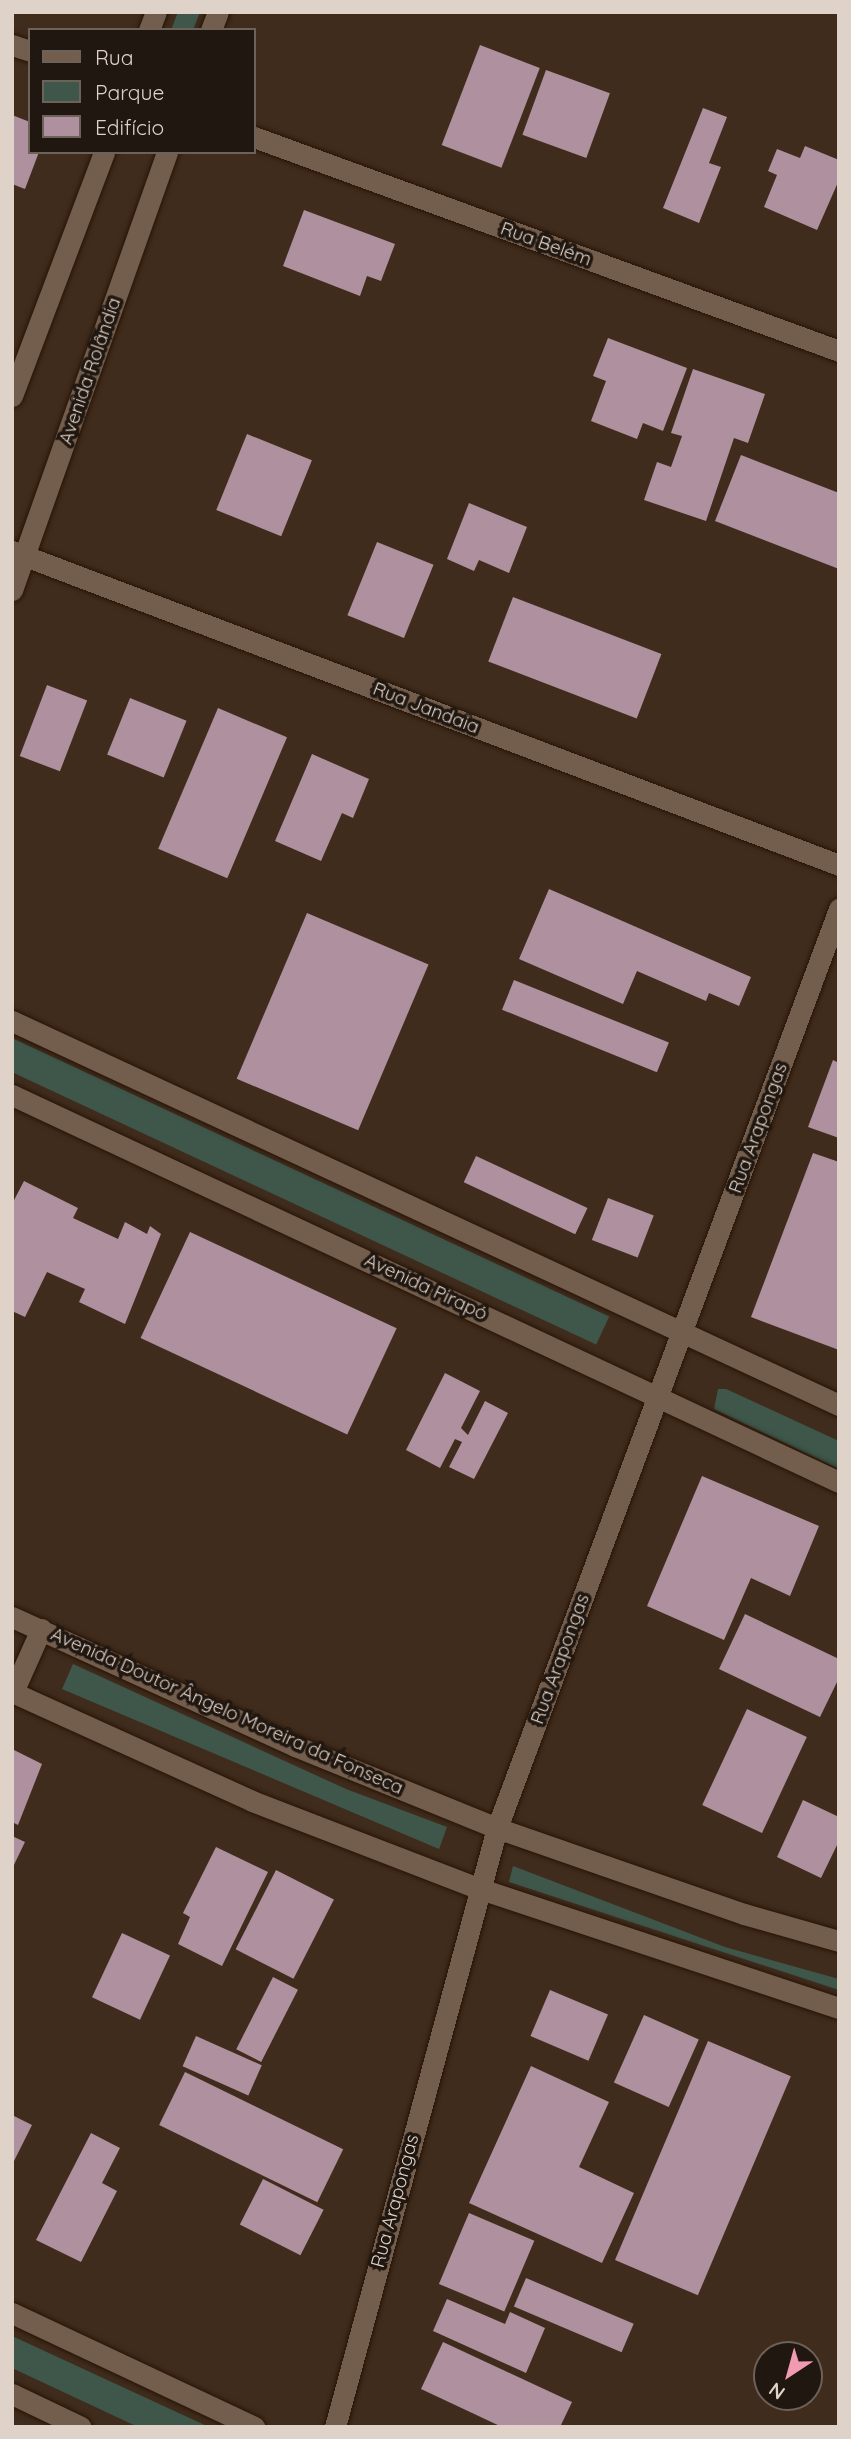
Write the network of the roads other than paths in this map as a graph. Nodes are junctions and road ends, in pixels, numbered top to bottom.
1 (256, 138) edge
2 (103, 154) edge
3 (166, 154) edge
4 (839, 351) edge
5 (12, 396) edge
6 (18, 554) edge
7 (12, 590) edge
8 (839, 865) edge
9 (839, 909) edge
10 (12, 1021) edge
11 (12, 1095) edge
12 (683, 1331) junction
13 (659, 1396) junction
14 (839, 1405) edge
15 (839, 1482) edge
16 (12, 1616) edge
17 (41, 1629) junction
18 (13, 1692) edge
19 (497, 1828) junction
20 (478, 1888) junction
21 (839, 1941) edge
22 (839, 2008) edge
23 (12, 2313) edge
24 (12, 2395) edge
25 (81, 2427) edge
26 (254, 2427) edge
27 (335, 2427) edge

1 - 4 street, Rua Belém
2 - 5 street
3 - 6 street, Avenida Rolândia
6 - 7 street, Avenida Rolândia
6 - 8 street, Rua Jandaia
9 - 12 street, Rua Arapongas
10 - 12 street
11 - 13 street, Avenida Pirapó
12 - 13 street, Rua Arapongas
12 - 14 street
13 - 15 street, Avenida Pirapó
13 - 19 street, Rua Arapongas
16 - 17 street, Avenida Doutor Ângelo Moreira da Fonseca
17 - 18 street
17 - 19 street, Avenida Doutor Ângelo Moreira da Fonseca
18 - 20 street
19 - 20 street, Rua Arapongas
19 - 21 street, Avenida Doutor Ângelo Moreira da Fonseca
20 - 22 street
20 - 27 street, Rua Arapongas
23 - 26 street
24 - 25 street

